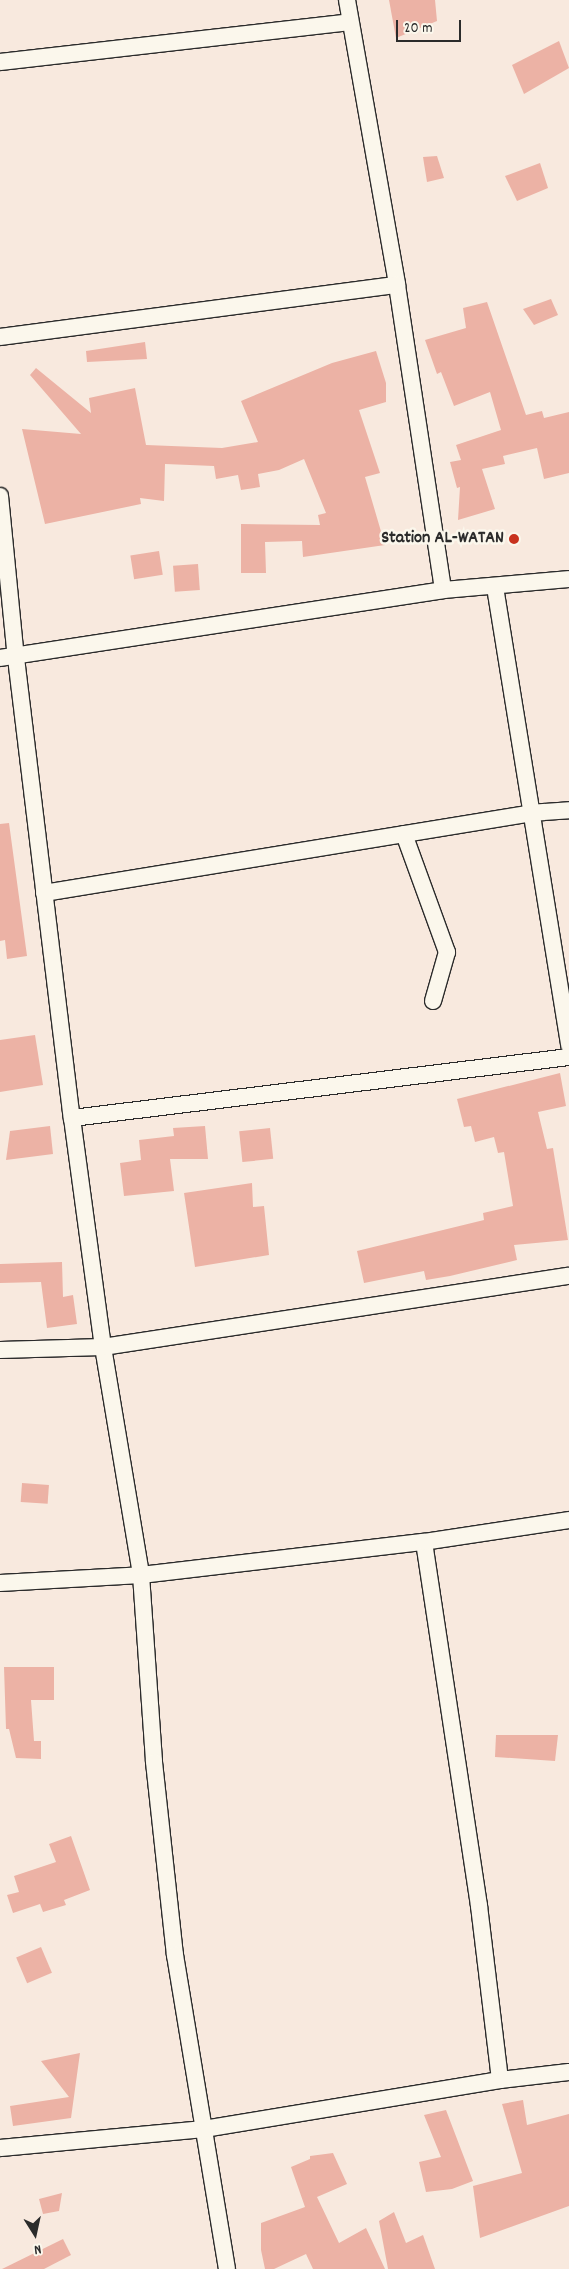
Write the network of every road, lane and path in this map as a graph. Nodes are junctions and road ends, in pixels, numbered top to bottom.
1 (347, 0) edge
2 (350, 22) junction
3 (0, 62) edge
4 (397, 285) junction
5 (0, 337) edge
6 (0, 496) edge
7 (569, 579) edge
8 (496, 587) junction
9 (443, 590) junction
10 (8, 658) edge
11 (569, 810) edge
12 (530, 813) junction
13 (404, 834) junction
14 (44, 892) junction
15 (433, 1001) dead end
16 (569, 1046) edge
17 (569, 1057) edge
18 (72, 1118) junction
19 (569, 1276) edge
20 (103, 1347) junction
21 (0, 1350) edge
22 (569, 1520) edge
23 (424, 1542) junction
24 (141, 1575) junction
25 (0, 1583) edge
26 (569, 2072) edge
27 (500, 2080) junction
28 (204, 2129) junction
29 (0, 2148) edge
30 (227, 2269) edge

1 - 2 street
2 - 3 street
2 - 4 street
4 - 5 street
4 - 9 street
6 - 10 street
7 - 8 street
8 - 9 street
8 - 12 street
9 - 10 street
10 - 14 street
11 - 12 street
12 - 13 street
12 - 16 street
13 - 14 street
13 - 15 street
14 - 18 street
17 - 18 street
18 - 20 street
19 - 20 street
20 - 21 street
20 - 24 street
22 - 23 street
23 - 24 street
23 - 27 street
24 - 25 street
24 - 28 street
26 - 27 street
27 - 28 street
28 - 29 street
28 - 30 street

